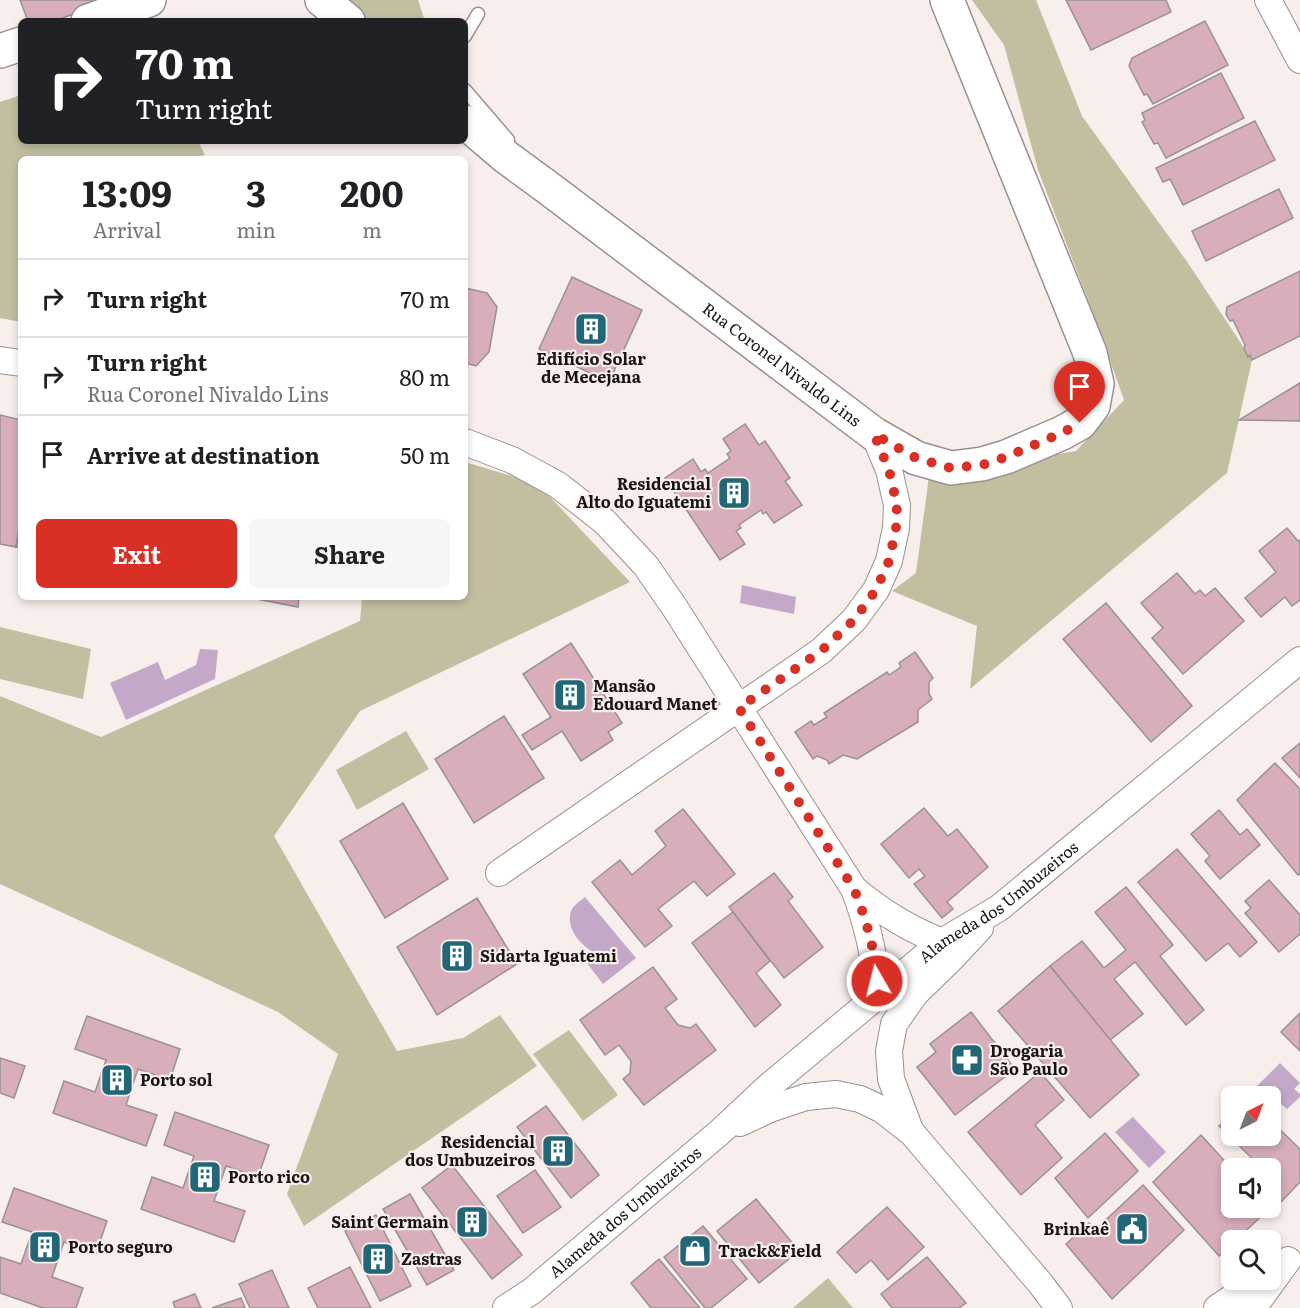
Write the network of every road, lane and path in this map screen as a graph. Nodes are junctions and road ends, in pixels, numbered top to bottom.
1 (149, 0) edge
2 (322, 0) edge
3 (947, 0) edge
4 (1268, 0) edge
5 (478, 14) dead end
6 (97, 18) edge
7 (344, 18) edge
8 (468, 31) edge
9 (18, 45) edge
10 (1297, 50) edge
11 (0, 51) edge
12 (468, 94) edge
13 (468, 125) edge
14 (547, 187) junction
15 (0, 360) edge
16 (18, 363) edge
17 (874, 434) junction
18 (468, 443) edge
19 (1300, 660) edge
20 (739, 708) junction
21 (498, 873) dead end
22 (854, 889) junction
23 (999, 908) junction
24 (942, 942) junction
25 (878, 995) junction
26 (720, 1132) junction
27 (912, 1133) junction
28 (1286, 1260) edge
29 (1040, 1283) junction
30 (1244, 1290) edge
31 (506, 1308) edge
32 (1059, 1308) edge
33 (1073, 1308) edge
34 (1217, 1308) edge
35 (1253, 1308) edge

1 - 6 street
2 - 7 street
3 - 17 street, Rua Coronel Nivaldo Lins
4 - 10 street
5 - 8 lane
9 - 11 street
12 - 14 lane
13 - 14 street, Rua Coronel Nivaldo Lins
14 - 17 street, Rua Coronel Nivaldo Lins
15 - 16 street
17 - 20 street
18 - 20 street
19 - 23 street, Alameda dos Umbuzeiros
20 - 21 street
20 - 22 street
22 - 24 street
22 - 25 street
23 - 24 street, Alameda dos Umbuzeiros
23 - 27 street
24 - 25 street, Alameda dos Umbuzeiros
25 - 26 street, Alameda dos Umbuzeiros
26 - 27 street
26 - 31 street, Alameda dos Umbuzeiros
27 - 29 street
28 - 35 street
29 - 32 street
29 - 33 street
30 - 34 street

